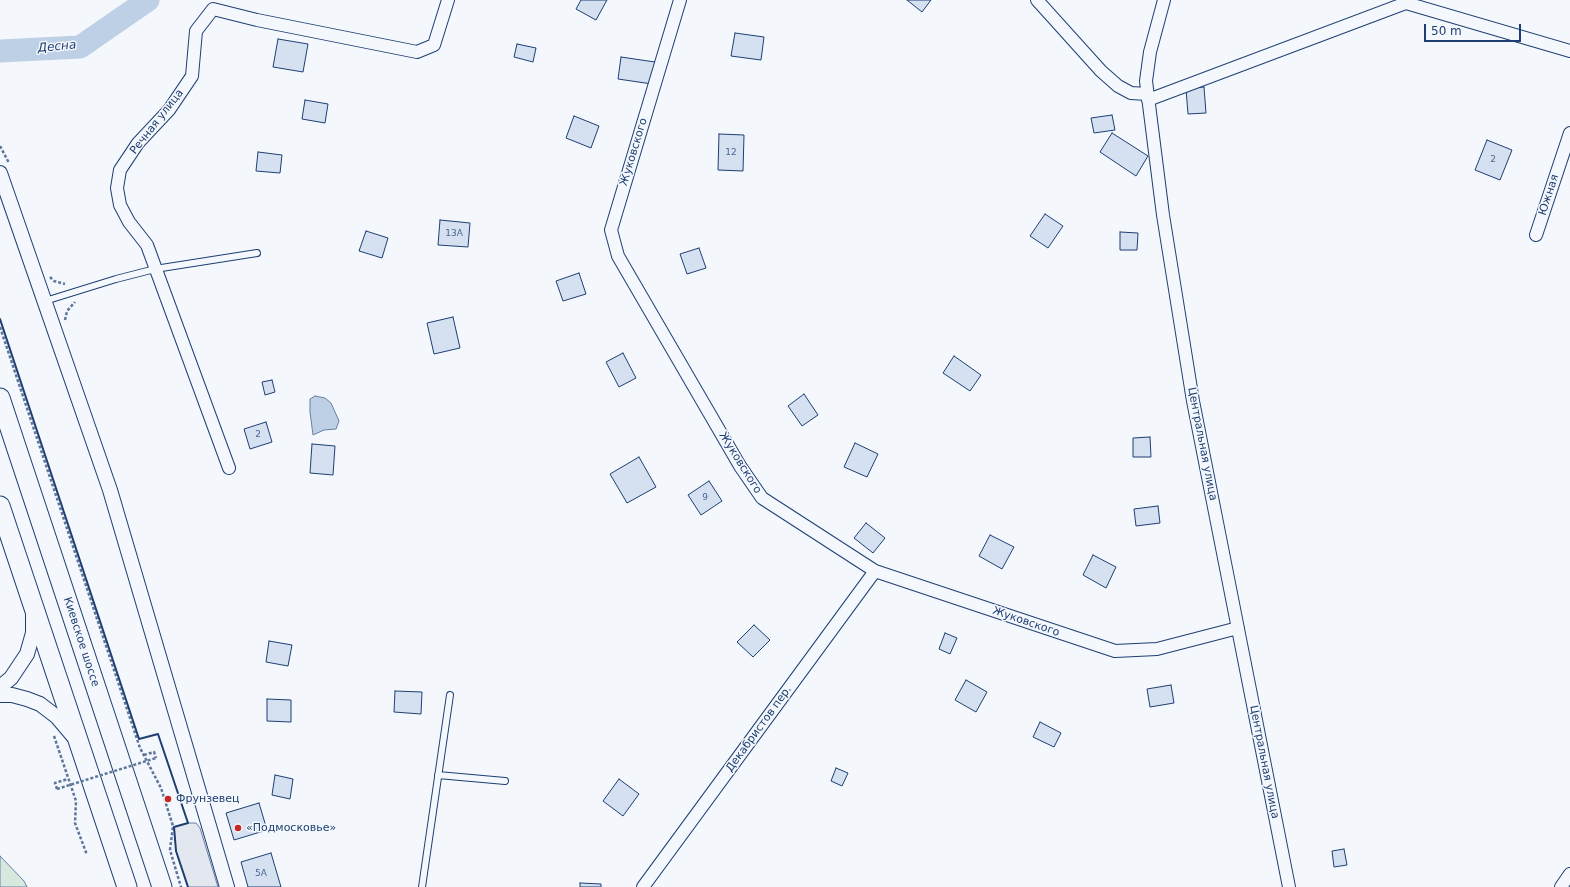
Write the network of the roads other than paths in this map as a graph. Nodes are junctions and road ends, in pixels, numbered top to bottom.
1 (448, 0) edge
2 (680, 0) edge
3 (1037, 0) edge
4 (1164, 0) edge
5 (1570, 51) edge
6 (1148, 97) junction
7 (1570, 133) edge
8 (0, 173) edge
9 (1536, 234) dead end
10 (257, 253) dead end
11 (155, 269) junction
12 (45, 301) junction
13 (0, 398) edge
14 (229, 468) dead end
15 (0, 506) edge
16 (875, 571) junction
17 (33, 605) junction
18 (1238, 628) junction
19 (0, 687) edge
20 (0, 695) edge
21 (450, 695) dead end
22 (78, 742) junction
23 (438, 775) junction
24 (505, 781) dead end
25 (152, 860) junction
26 (1570, 874) edge
27 (127, 887) edge
28 (162, 887) edge
29 (171, 887) edge
30 (227, 887) edge
31 (422, 887) edge
32 (643, 887) edge
33 (1289, 887) edge
34 (1561, 887) edge

1 - 11 street, Речная улица
2 - 16 street, Жуковского
3 - 6 street
4 - 6 street, Центральная улица
5 - 6 street
6 - 18 street, Центральная улица
7 - 9 street, Южная
8 - 12 street
10 - 11 lane
11 - 12 lane
11 - 14 street, Речная улица
12 - 30 street
13 - 25 highway, Киевское шоссе
15 - 17 highway
16 - 18 street, Жуковского
16 - 32 street, Декабристов пер.
17 - 19 street
17 - 22 highway
18 - 33 street, Центральная улица
20 - 22 street
21 - 23 lane
22 - 27 highway
23 - 24 lane
23 - 31 lane
25 - 28 highway, Киевское шоссе
25 - 29 street
26 - 34 street

